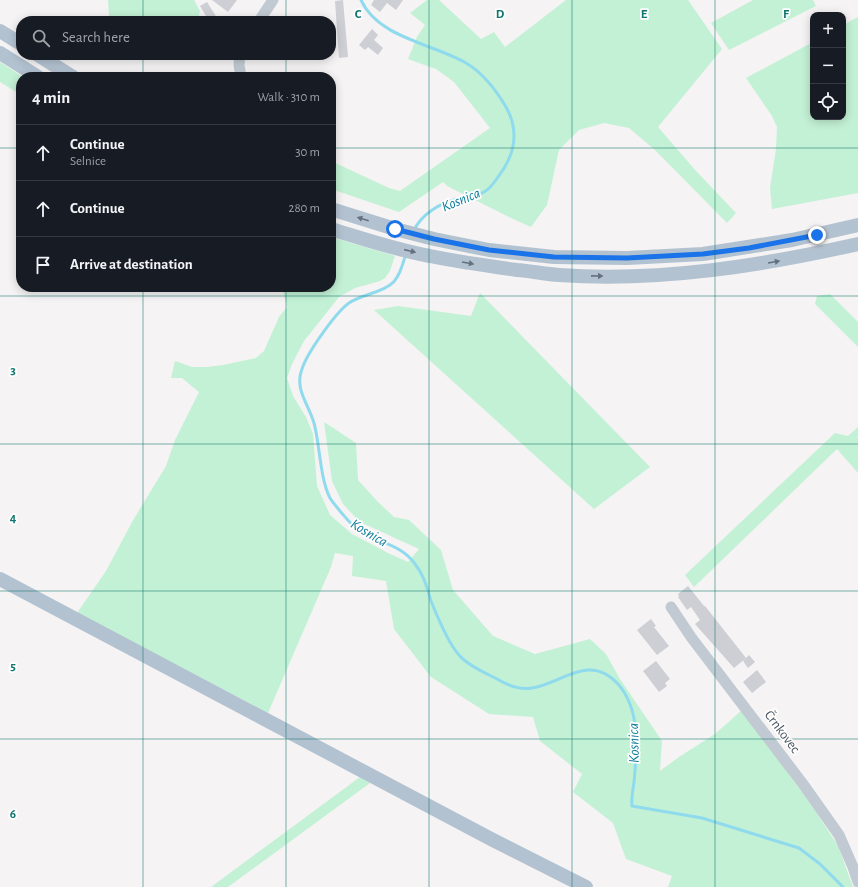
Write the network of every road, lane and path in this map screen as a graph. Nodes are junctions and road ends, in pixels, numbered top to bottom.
1 (273, 0) edge
2 (262, 16) edge
3 (0, 31) edge
4 (16, 41) edge
5 (0, 52) edge
6 (46, 60) edge
7 (240, 60) edge
8 (30, 72) edge
9 (65, 72) edge
10 (240, 72) edge
11 (336, 211) edge
12 (858, 219) edge
13 (858, 225) edge
14 (837, 230) junction
15 (336, 231) edge
16 (858, 244) edge
17 (836, 249) junction
18 (858, 251) edge
19 (0, 579) edge
20 (671, 607) dead end
21 (858, 882) edge
22 (586, 887) edge

1 - 2 street
3 - 4 main road
5 - 8 main road
6 - 9 main road
7 - 10 street
14 -> 11 main road
12 - 14 main road
13 - 14 main road
15 -> 17 main road
16 - 17 main road
17 - 18 main road
19 - 22 main road
20 - 21 street, Črnkovec

